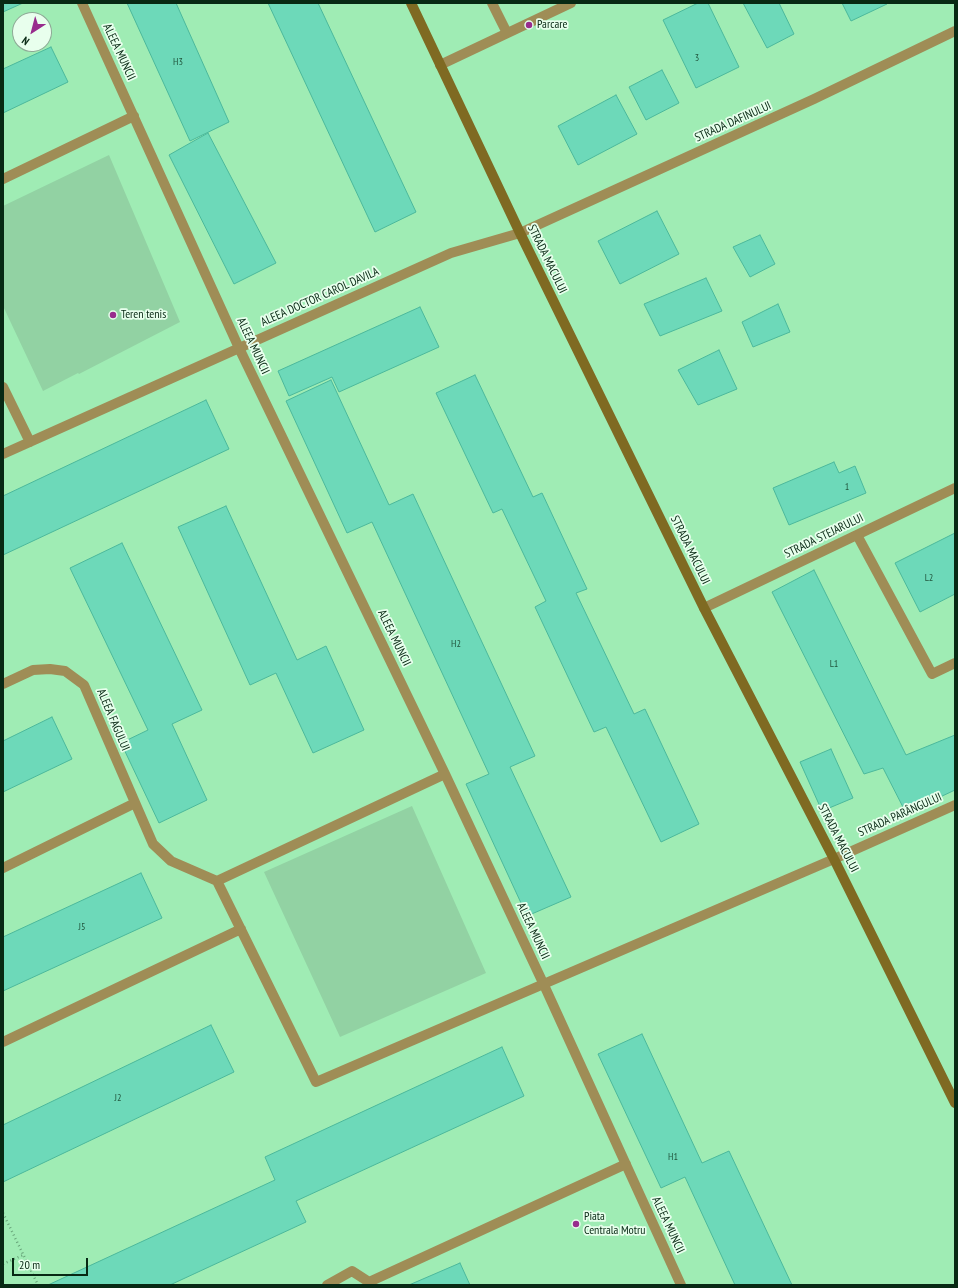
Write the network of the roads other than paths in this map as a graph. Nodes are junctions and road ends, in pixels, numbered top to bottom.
1 (82, 3) edge
2 (411, 3) edge
3 (492, 3) edge
4 (568, 4) edge
5 (955, 31) edge
6 (508, 33) junction
7 (440, 65) junction
8 (134, 116) junction
9 (3, 179) edge
10 (520, 233) junction
11 (239, 348) junction
12 (3, 387) edge
13 (30, 442) junction
14 (3, 454) edge
15 (955, 488) edge
16 (857, 535) junction
17 (704, 608) junction
18 (955, 663) edge
19 (3, 684) edge
20 (445, 774) junction
21 (135, 803) junction
22 (955, 805) edge
23 (834, 859) junction
24 (3, 868) edge
25 (218, 881) junction
26 (241, 929) junction
27 (544, 984) junction
28 (3, 1042) edge
29 (955, 1103) edge
30 (626, 1164) junction
31 (327, 1285) edge
32 (681, 1285) edge

1 - 8 street, ALEEA MUNCII
2 - 7 street, STRADA MACULUI
3 - 6 street
4 - 6 street
5 - 10 street, STRADA DAFINULUI
6 - 7 street
7 - 10 street, STRADA MACULUI
8 - 9 street
8 - 11 street, ALEEA MUNCII
10 - 11 street, ALEEA DOCTOR CAROL DAVILA
10 - 17 street, STRADA MACULUI
11 - 13 street, ALEEA DOCTOR CAROL DAVILA
11 - 20 street, ALEEA MUNCII
12 - 13 street
13 - 14 street, ALEEA DOCTOR CAROL DAVILA
15 - 16 street, STRADA STEJARULUI
16 - 17 street, STRADA STEJARULUI
16 - 18 street
17 - 23 street, STRADA MACULUI
19 - 21 street, ALEEA FAGULUI
20 - 25 street
20 - 27 street, ALEEA MUNCII
21 - 24 street
21 - 25 street, ALEEA FAGULUI
22 - 23 street, STRADA PARÂNGULUI
23 - 27 street, STRADA PARÂNGULUI
23 - 29 street, STRADA MACULUI
25 - 26 street
26 - 27 street, STRADA PARÂNGULUI
26 - 28 street
27 - 30 street, ALEEA MUNCII
30 - 31 street
30 - 32 street, ALEEA MUNCII

